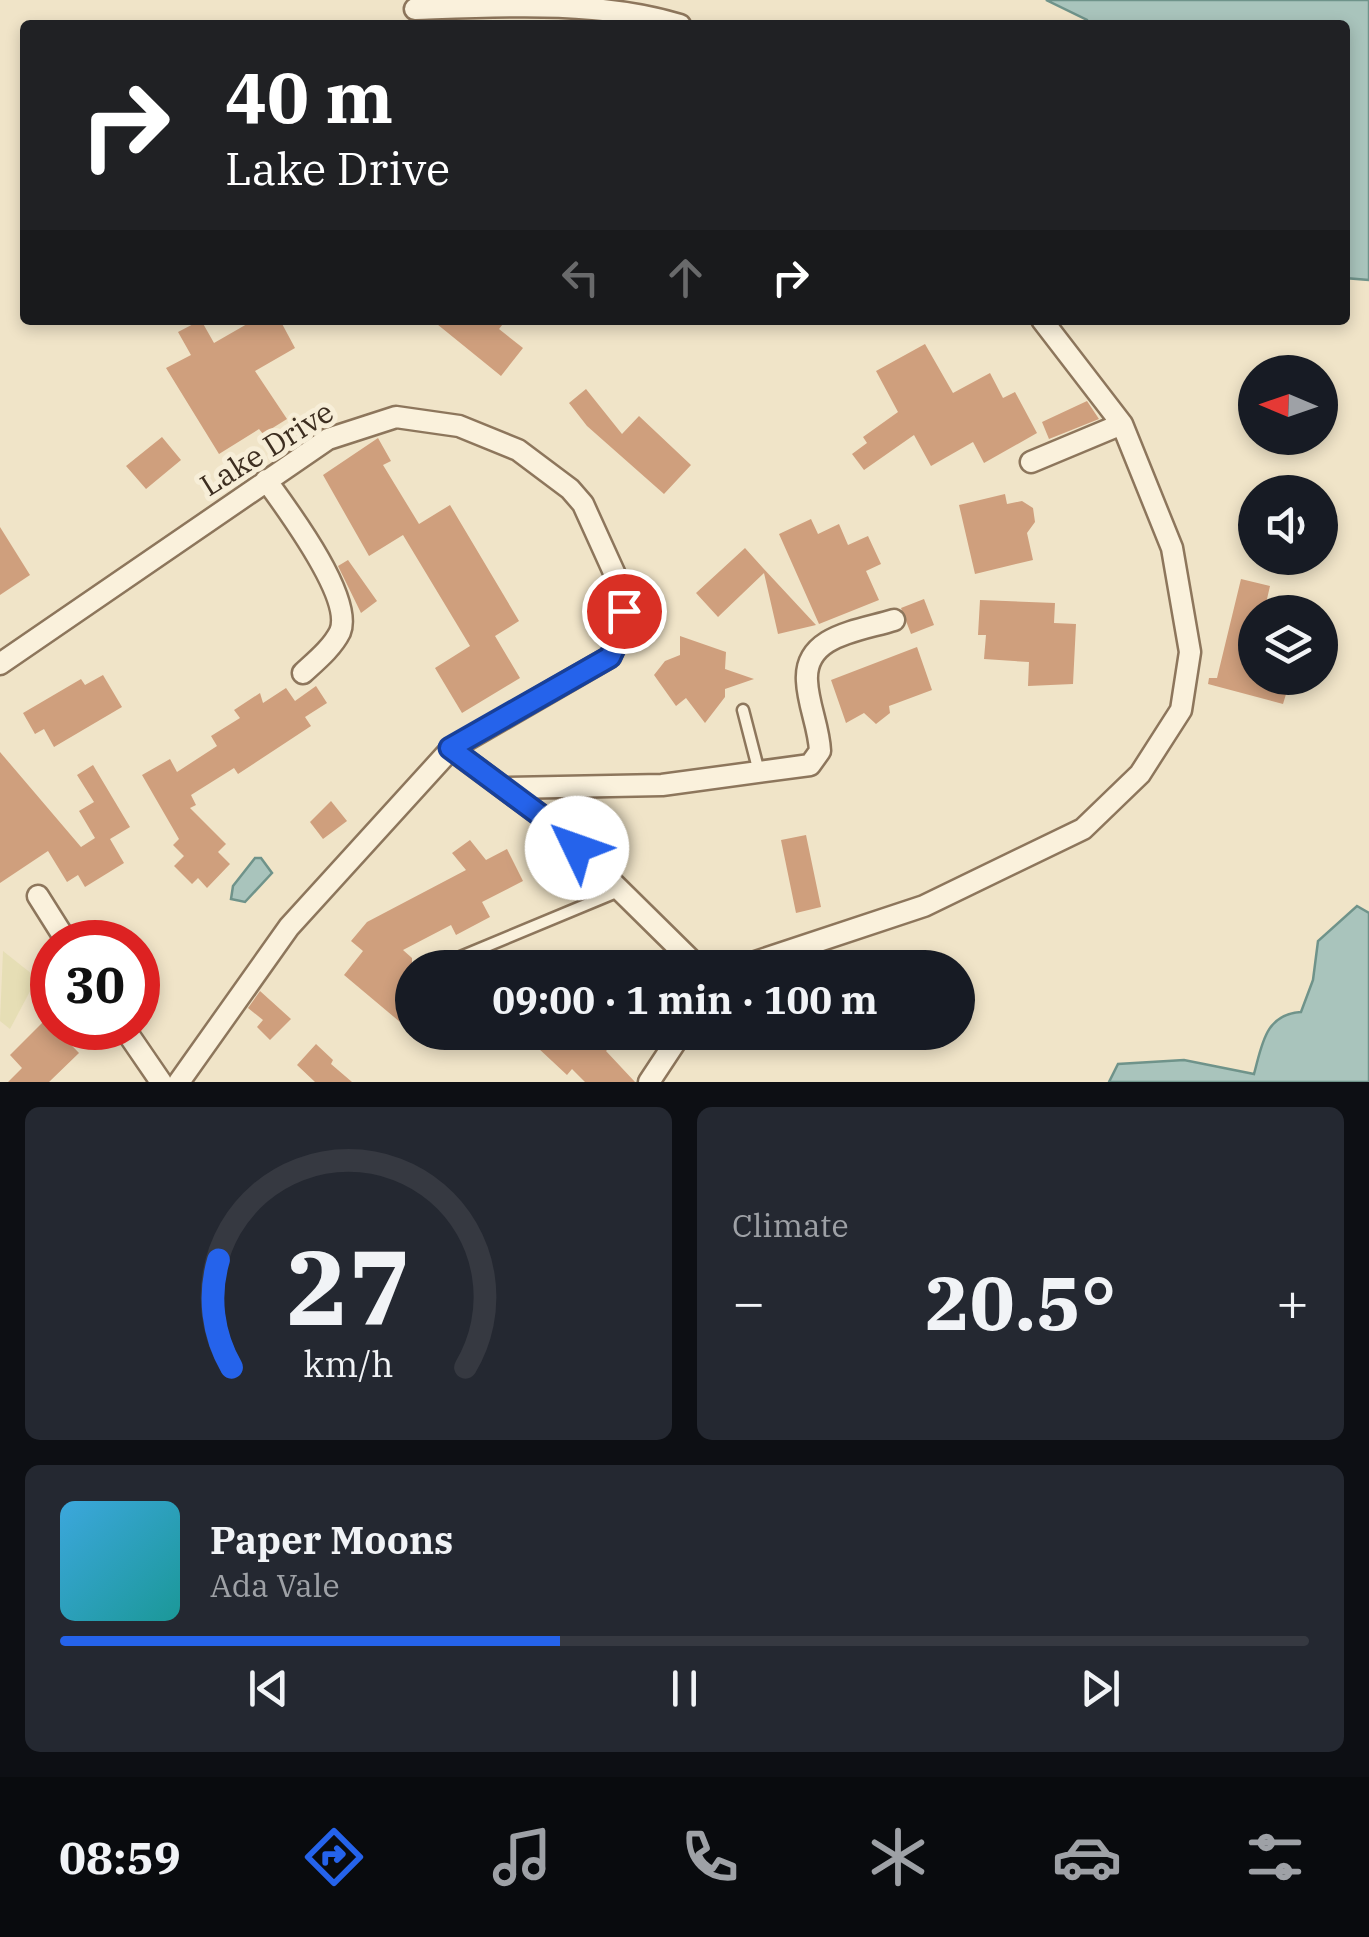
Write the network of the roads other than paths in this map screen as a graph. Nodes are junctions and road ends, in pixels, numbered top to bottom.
1 (415, 9) dead end
2 (666, 20) edge
3 (1046, 325) edge
4 (1122, 424) junction
5 (1030, 462) dead end
6 (266, 480) junction
7 (894, 620) dead end
8 (0, 664) edge
9 (303, 673) dead end
10 (743, 710) dead end
11 (450, 748) junction
12 (760, 774) junction
13 (505, 788) junction
14 (620, 890) junction
15 (38, 896) dead end
16 (54, 920) edge
17 (477, 950) edge
18 (681, 950) edge
19 (791, 950) edge
20 (139, 1050) edge
21 (670, 1050) edge
22 (161, 1082) edge
23 (180, 1082) edge
24 (649, 1082) edge

1 - 2 street
3 - 4 street
4 - 5 street
4 - 19 street
6 - 8 street, Lake Drive
6 - 9 street
6 - 11 street, Lake Drive
7 - 12 street
10 - 12 lane
11 - 13 street
11 - 23 street, Lake Drive
12 - 13 street
13 - 14 street
14 - 17 lane
14 - 18 street
15 - 16 street
20 - 22 street
21 - 24 street

